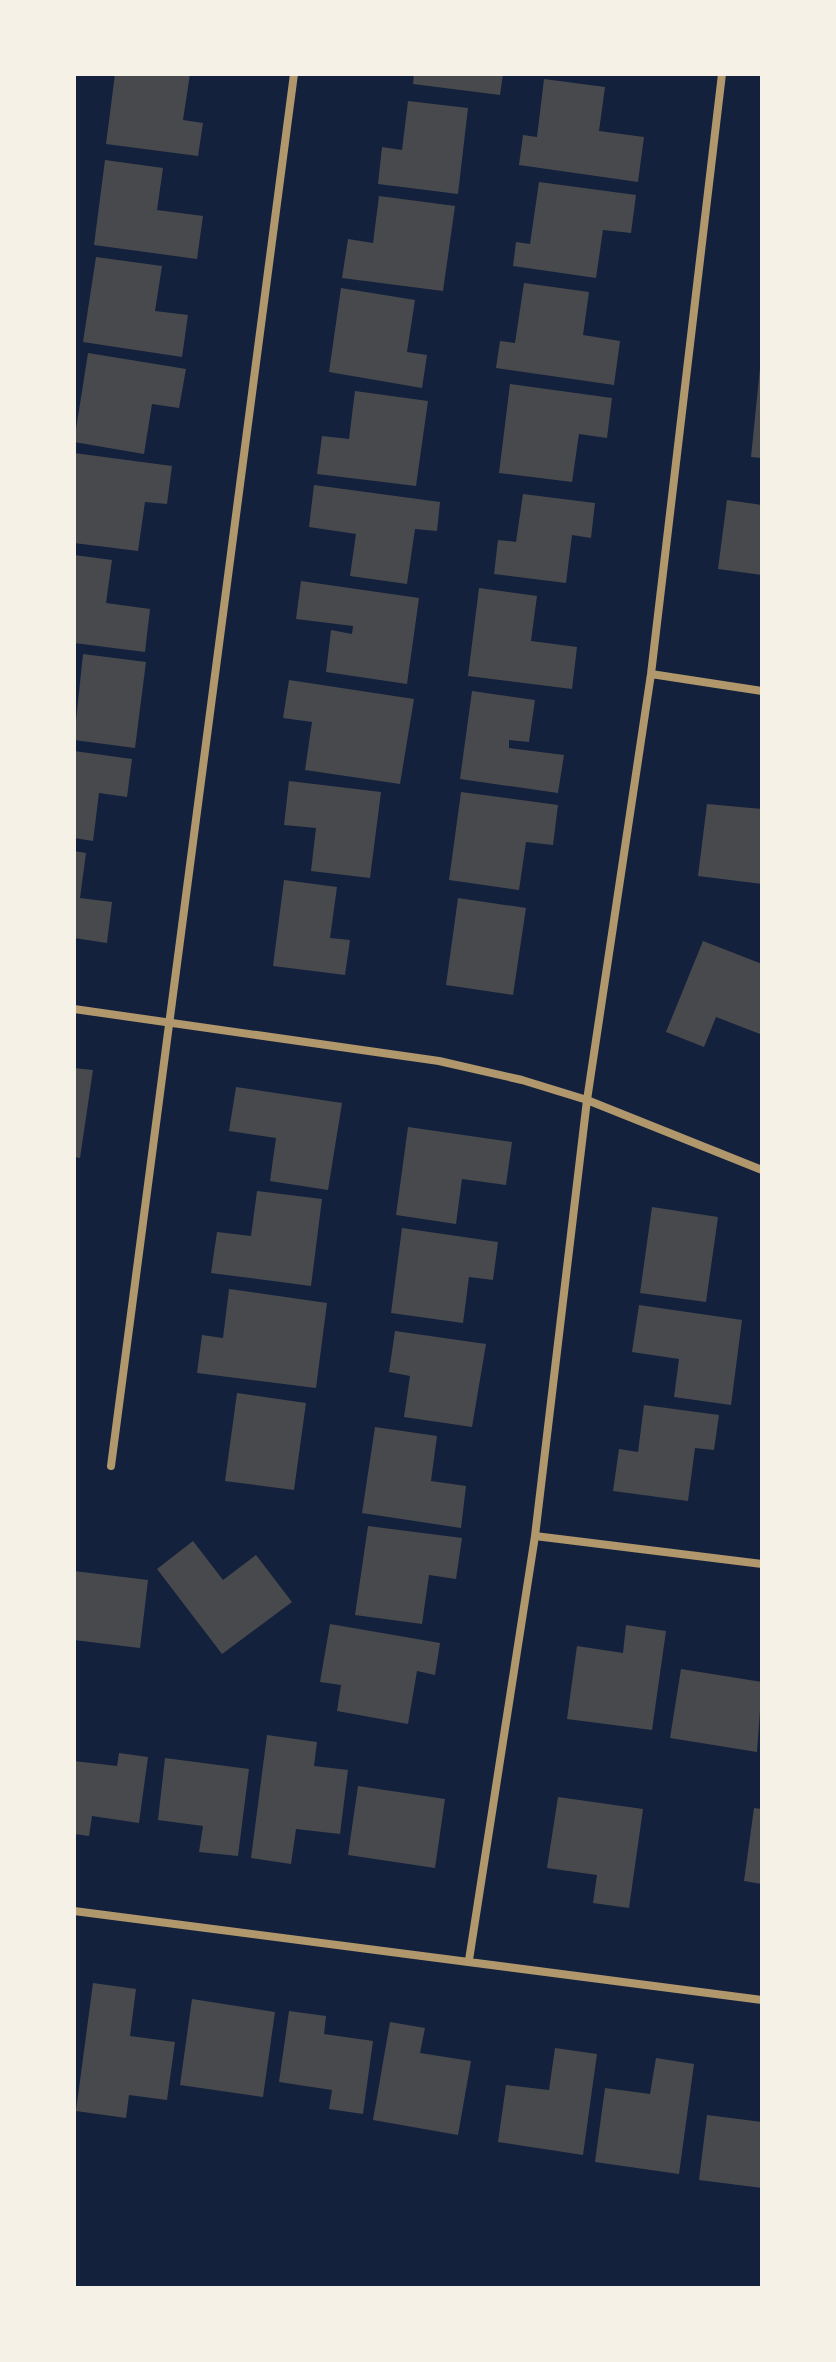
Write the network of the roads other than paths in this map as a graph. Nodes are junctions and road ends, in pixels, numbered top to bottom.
1 (294, 74) edge
2 (722, 74) edge
3 (651, 674) junction
4 (762, 691) edge
5 (74, 1009) edge
6 (169, 1022) junction
7 (587, 1100) junction
8 (762, 1170) edge
9 (111, 1466) dead end
10 (535, 1536) junction
11 (762, 1564) edge
12 (74, 1911) edge
13 (469, 1960) junction
14 (762, 2000) edge

1 - 6 street
2 - 3 street
3 - 4 street
3 - 7 street
5 - 6 street
6 - 7 street
6 - 9 street
7 - 8 street
7 - 10 street
10 - 11 street
10 - 13 street
12 - 13 street
13 - 14 street

